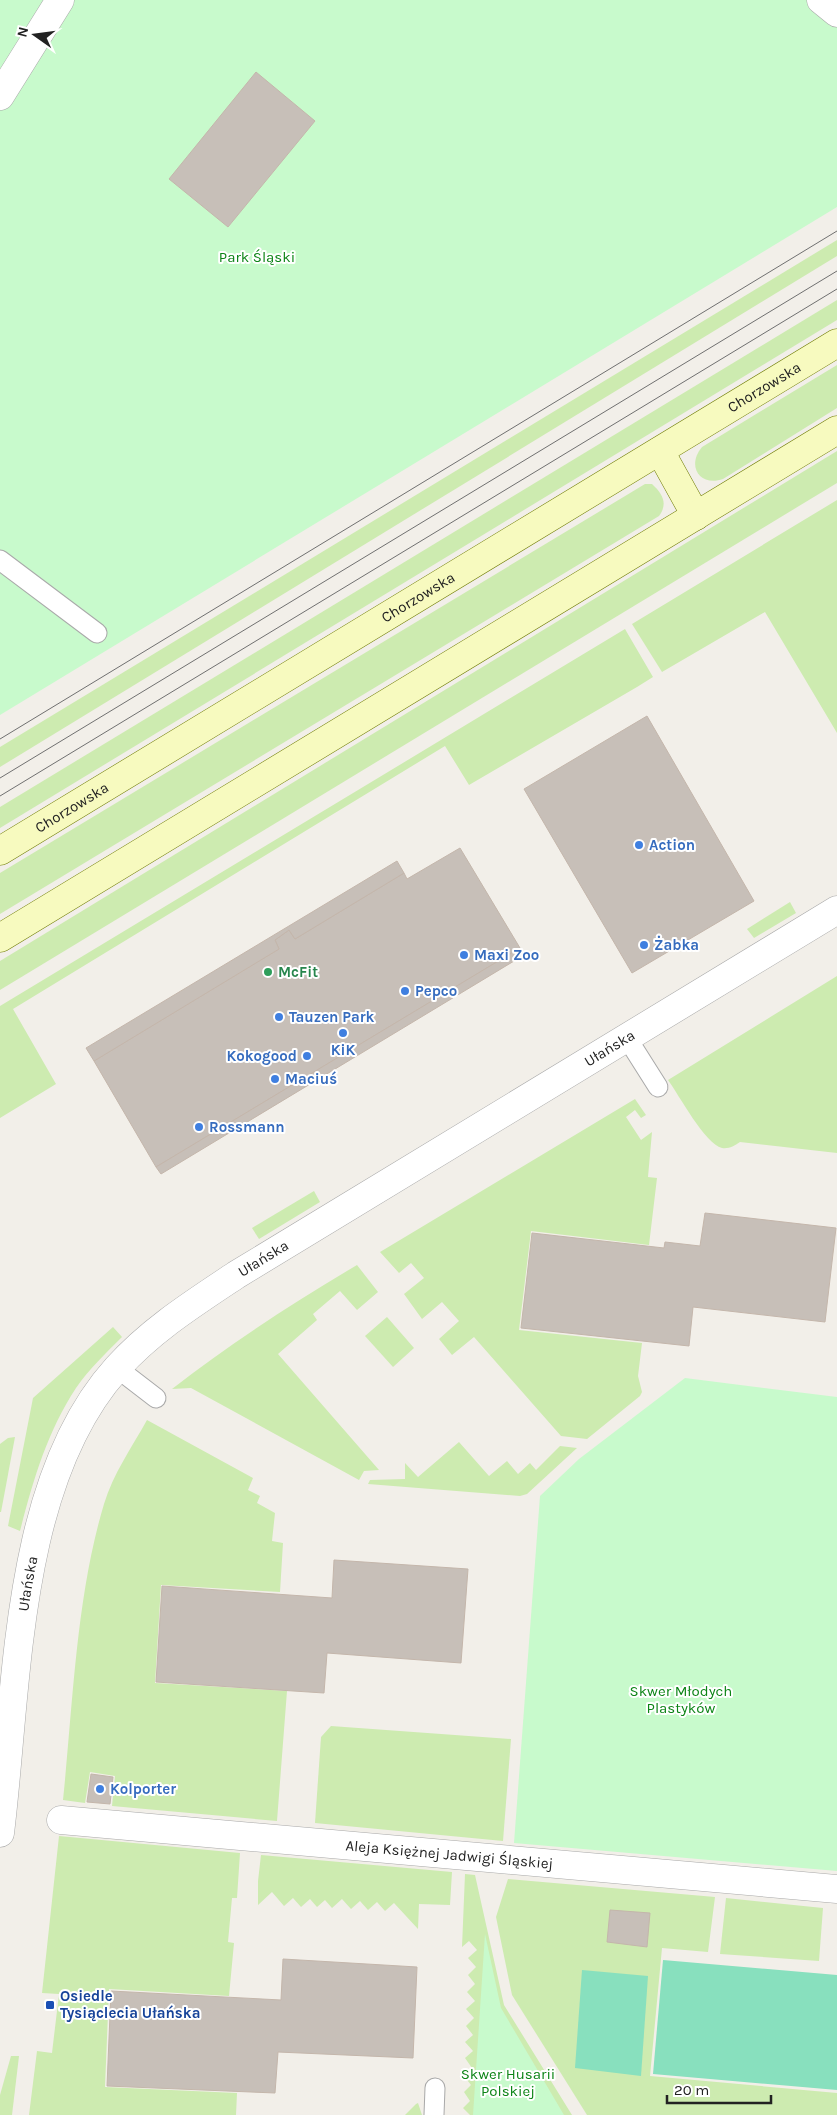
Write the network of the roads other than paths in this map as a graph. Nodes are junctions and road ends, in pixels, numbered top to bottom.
1 (60, 0) edge
2 (821, 0) edge
3 (837, 13) edge
4 (0, 96) edge
5 (837, 343) edge
6 (837, 430) edge
7 (660, 451) junction
8 (696, 516) junction
9 (0, 560) edge
10 (97, 633) dead end
11 (0, 851) edge
12 (837, 910) edge
13 (0, 938) edge
14 (627, 1038) junction
15 (658, 1087) dead end
16 (117, 1368) junction
17 (156, 1398) dead end
18 (61, 1820) dead end
19 (0, 1833) edge
20 (837, 1889) edge
21 (435, 2088) dead end
22 (434, 2115) edge

1 - 4 street
2 - 3 street
5 - 7 main road, Chorzowska
6 - 8 main road
7 - 8 main road
7 - 11 main road, Chorzowska
8 - 13 main road
9 - 10 lane
12 - 14 street, Ułańska
14 - 15 lane
14 - 16 street, Ułańska
16 - 17 lane
16 - 19 street, Ułańska
18 - 20 street, Aleja Księżnej Jadwigi Śląskiej
21 - 22 lane

